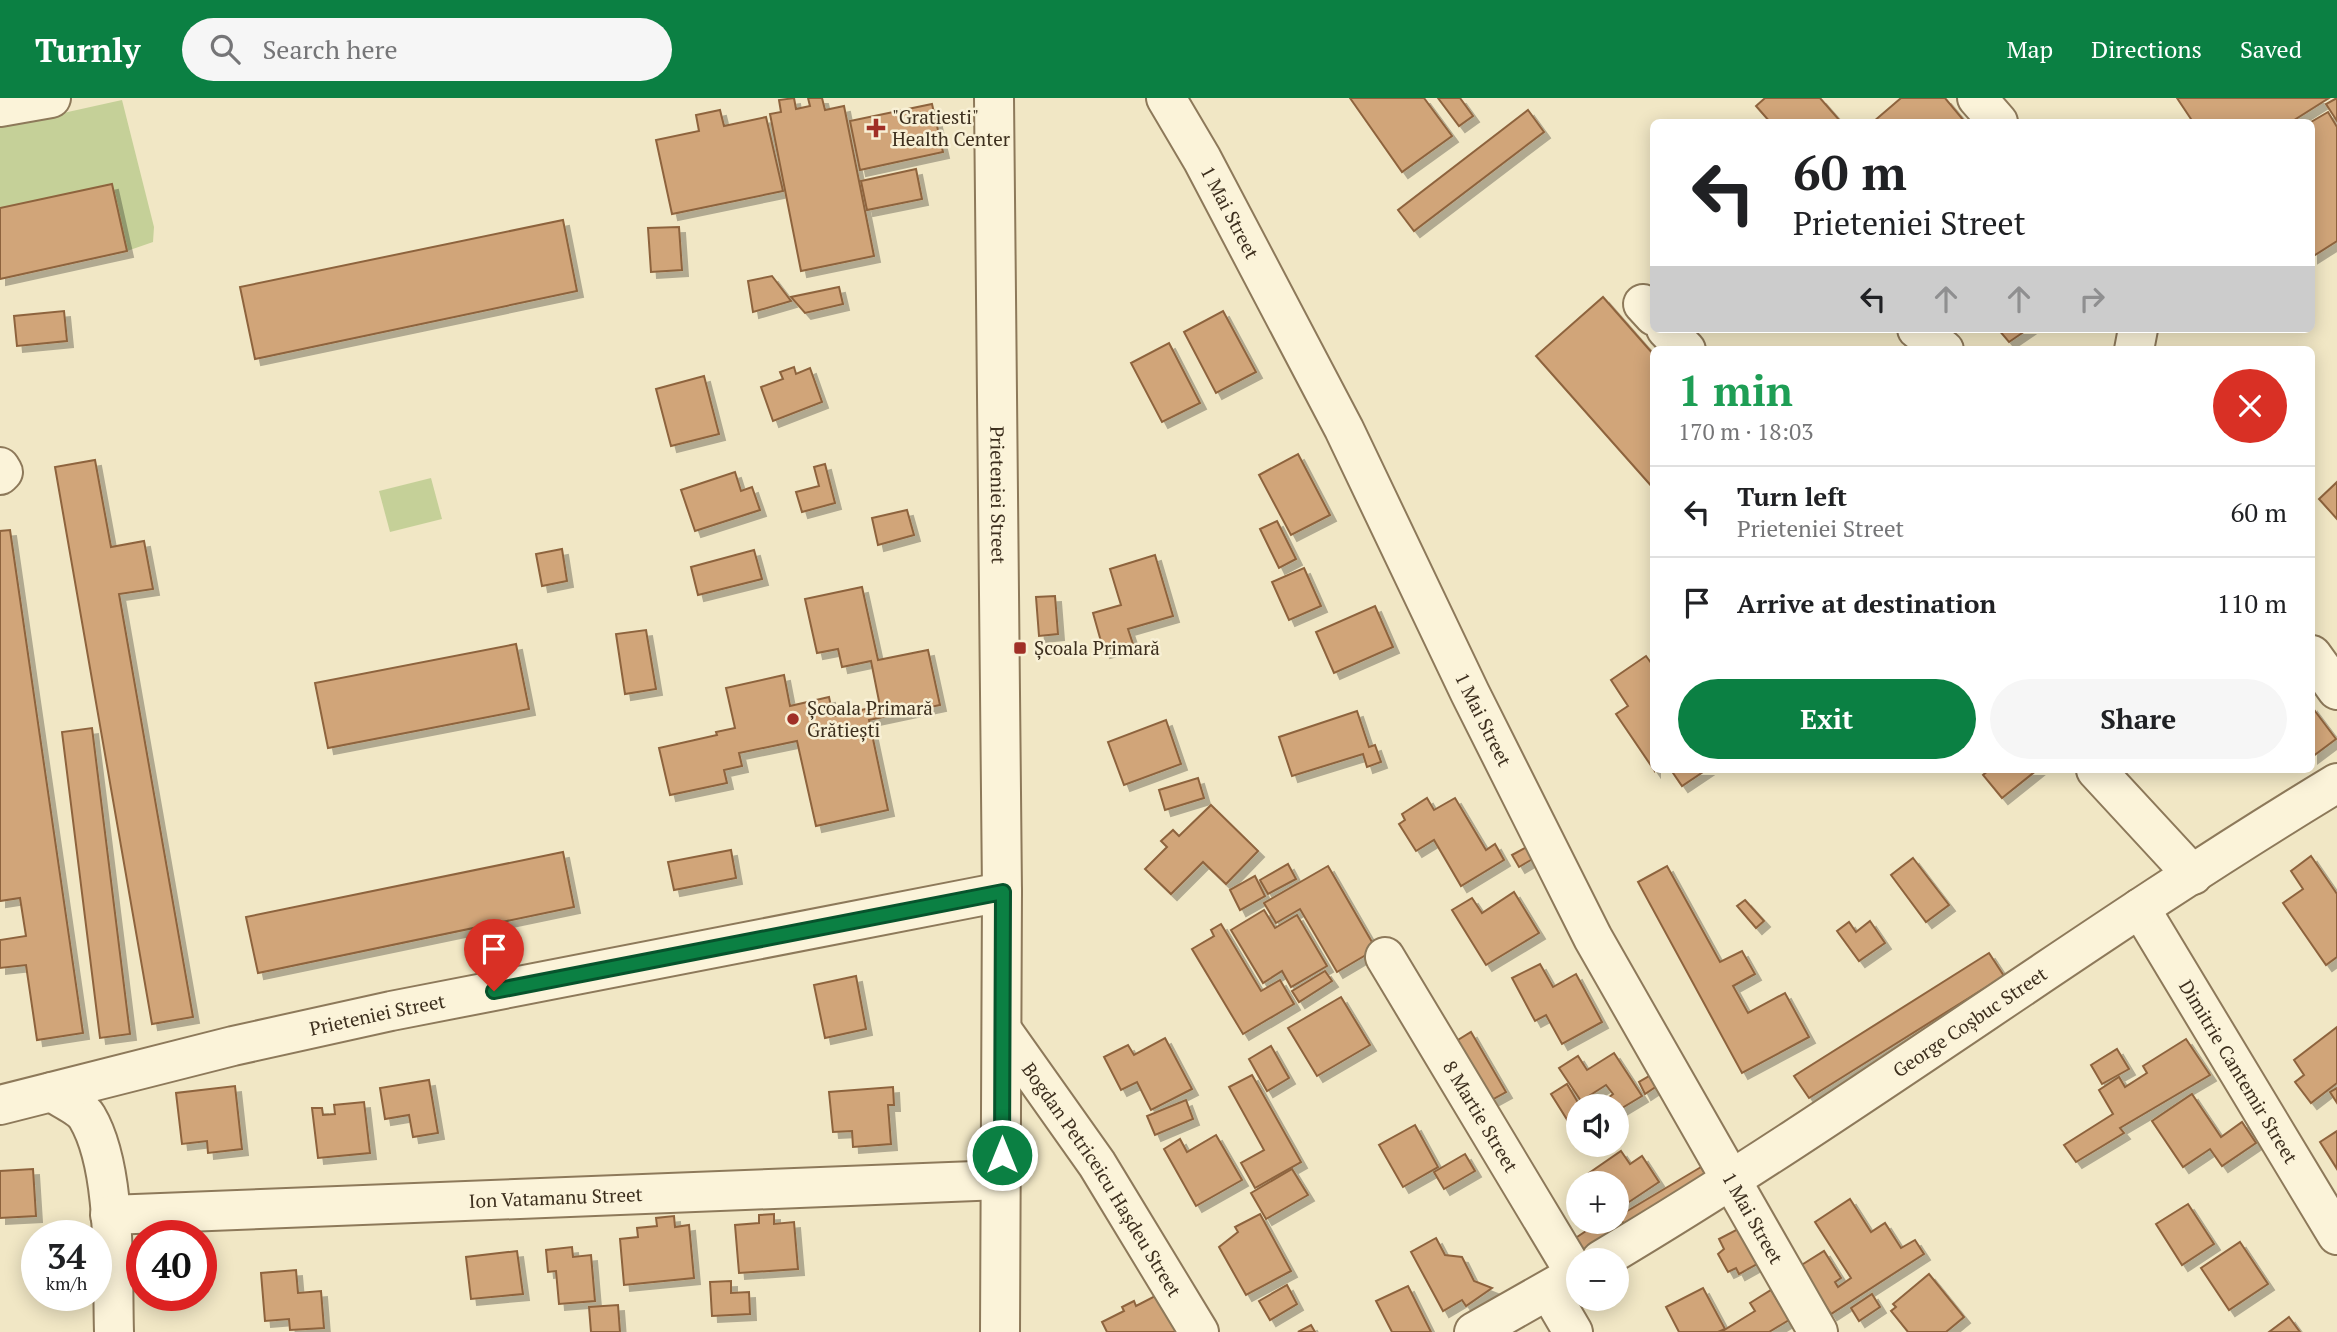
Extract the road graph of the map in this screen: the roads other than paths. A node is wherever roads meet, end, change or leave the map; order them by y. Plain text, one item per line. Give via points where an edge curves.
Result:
1 (51, 98) edge
2 (994, 98) edge
3 (1166, 98) edge
4 (1977, 98) edge
5 (0, 107) edge
6 (1995, 119) edge
7 (1670, 333) edge
8 (1922, 333) edge
9 (1682, 346) edge
10 (1939, 346) edge
11 (2315, 659) edge
12 (2337, 690) edge
13 (2099, 773) edge
14 (2337, 783) edge
15 (2193, 874) junction
16 (1003, 892) junction
17 (2140, 908) junction
18 (1385, 957) dead end
19 (1002, 1030) junction
20 (52, 1093) junction
21 (2, 1101) edge
22 (1002, 1180) junction
23 (1730, 1181) junction
24 (110, 1215) junction
25 (2337, 1235) edge
26 (1620, 1248) edge
27 (1566, 1258) edge
28 (1566, 1281) edge
29 (1574, 1311) edge
30 (114, 1332) edge
31 (1000, 1332) edge
32 (1199, 1332) edge
33 (1475, 1332) edge
34 (1573, 1332) edge
35 (1818, 1332) edge

1 - 5 street
2 - 16 street, Prieteniei Street
3 - 23 street, 1 Mai Street via 1344,429 1593,938
4 - 6 street
7 - 9 street
8 - 10 street
11 - 12 street
13 - 15 street
14 - 15 street, George Coșbuc Street
15 - 17 street, George Coșbuc Street
16 - 19 street, Prieteniei Street
16 - 20 street, Prieteniei Street via 391,1011
17 - 23 street, George Coșbuc Street
17 - 25 street, Dimitrie Cantemir Street
18 - 27 street, 8 Martie Street
19 - 22 street, Prieteniei Street
19 - 32 street, Bogdan Petriceicu Hașdeu Street via 1097,1164
20 - 21 street, Prieteniei Street
20 - 24 street via 86,1114 102,1148
22 - 24 street, Ion Vatamanu Street
22 - 31 street, Prieteniei Street
23 - 26 street, George Coșbuc Street
23 - 35 street, 1 Mai Street
24 - 30 street
28 - 33 street, George Coșbuc Street
29 - 34 street, 8 Martie Street

